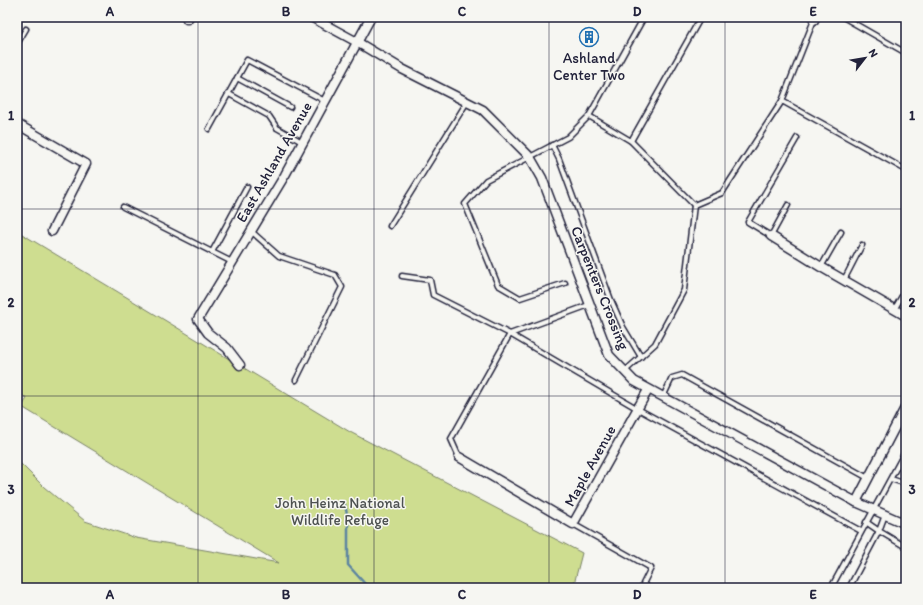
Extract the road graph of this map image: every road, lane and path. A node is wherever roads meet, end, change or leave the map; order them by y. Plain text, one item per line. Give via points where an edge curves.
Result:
1 (311, 17) edge
2 (371, 17) edge
3 (644, 17) edge
4 (701, 17) edge
5 (843, 17) edge
6 (853, 17) edge
7 (815, 19) edge
8 (851, 22) junction
9 (26, 30) dead end
10 (358, 42) junction
11 (17, 44) edge
12 (906, 53) edge
13 (237, 78) junction
14 (228, 94) junction
15 (325, 101) junction
16 (782, 101) junction
17 (467, 102) junction
18 (290, 107) dead end
19 (589, 116) junction
20 (17, 124) edge
21 (209, 129) dead end
22 (797, 138) dead end
23 (631, 141) junction
24 (302, 142) junction
25 (552, 145) junction
26 (530, 157) junction
27 (906, 170) edge
28 (247, 187) dead end
29 (694, 205) junction
30 (788, 205) dead end
31 (123, 207) dead end
32 (390, 226) dead end
33 (52, 231) dead end
34 (251, 231) junction
35 (841, 232) dead end
36 (771, 236) junction
37 (862, 245) dead end
38 (212, 252) junction
39 (233, 262) junction
40 (821, 268) junction
41 (402, 276) dead end
42 (844, 281) junction
43 (565, 283) dead end
44 (906, 289) edge
45 (589, 305) junction
46 (894, 310) junction
47 (906, 316) edge
48 (510, 334) junction
49 (641, 357) junction
50 (240, 365) dead end
51 (625, 371) junction
52 (296, 380) dead end
53 (648, 390) junction
54 (662, 397) junction
55 (906, 406) edge
56 (638, 409) junction
57 (906, 450) edge
58 (459, 457) joint
59 (868, 478) junction
60 (890, 479) junction
61 (906, 484) edge
62 (856, 502) junction
63 (873, 510) junction
64 (885, 515) junction
65 (866, 522) junction
66 (573, 524) junction
67 (906, 524) edge
68 (861, 531) junction
69 (878, 531) junction
70 (906, 547) edge
71 (649, 588) edge
72 (831, 588) edge
73 (849, 588) edge

1 - 10 street, Carpenters Crossing
2 - 10 street, East Ashland Avenue
3 - 19 lane
4 - 23 lane
5 - 8 lane
6 - 8 lane
7 - 16 lane
8 - 12 lane
9 - 11 lane
10 - 15 street, East Ashland Avenue
10 - 17 street, Carpenters Crossing via 428,83
13 - 14 lane
13 - 15 lane via 247,60
13 - 18 lane
14 - 21 lane
14 - 24 lane via 269,116 277,128
15 - 24 street, East Ashland Avenue
16 - 27 lane
16 - 29 lane via 722,193
17 - 26 street, Carpenters Crossing via 483,110
17 - 32 lane
19 - 23 lane
19 - 25 lane via 568,136
20 - 33 street via 86,164
22 - 36 lane via 748,222
23 - 29 lane
24 - 34 street, East Ashland Avenue
25 - 26 lane
25 - 49 lane via 611,300
26 - 43 lane via 486,180 464,204 498,285 520,298
26 - 45 street, Carpenters Crossing via 542,178
28 - 38 lane
29 - 49 lane via 684,290 656,344
30 - 36 lane
31 - 38 lane
34 - 39 street, East Ashland Avenue
34 - 52 lane via 279,256 335,275 342,287
35 - 40 lane
36 - 40 street
37 - 42 lane
38 - 39 lane
39 - 50 street, East Ashland Avenue via 198,319 208,333 227,348
40 - 42 street
41 - 48 lane via 430,280 433,294
42 - 46 street
44 - 46 lane
45 - 48 lane
45 - 51 street, Carpenters Crossing via 609,355
46 - 47 street
48 - 56 lane
48 - 58 lane via 451,439
49 - 51 lane
51 - 53 street, Carpenters Crossing
53 - 54 street, Carpenters Crossing
53 - 56 street, Maple Avenue
54 - 59 lane via 672,378 682,375
54 - 62 street, Carpenters Crossing
55 - 59 street
56 - 66 street, Maple Avenue
56 - 68 lane
57 - 60 lane
58 - 66 street, Maple Avenue
59 - 62 street
60 - 61 lane
60 - 63 lane
62 - 63 street, Carpenters Crossing
63 - 64 street, Carpenters Crossing
63 - 65 lane
64 - 67 street, Carpenters Crossing
64 - 69 lane
65 - 68 lane
65 - 69 lane
66 - 71 lane via 651,568 643,584
68 - 72 lane
69 - 70 lane
69 - 73 lane

